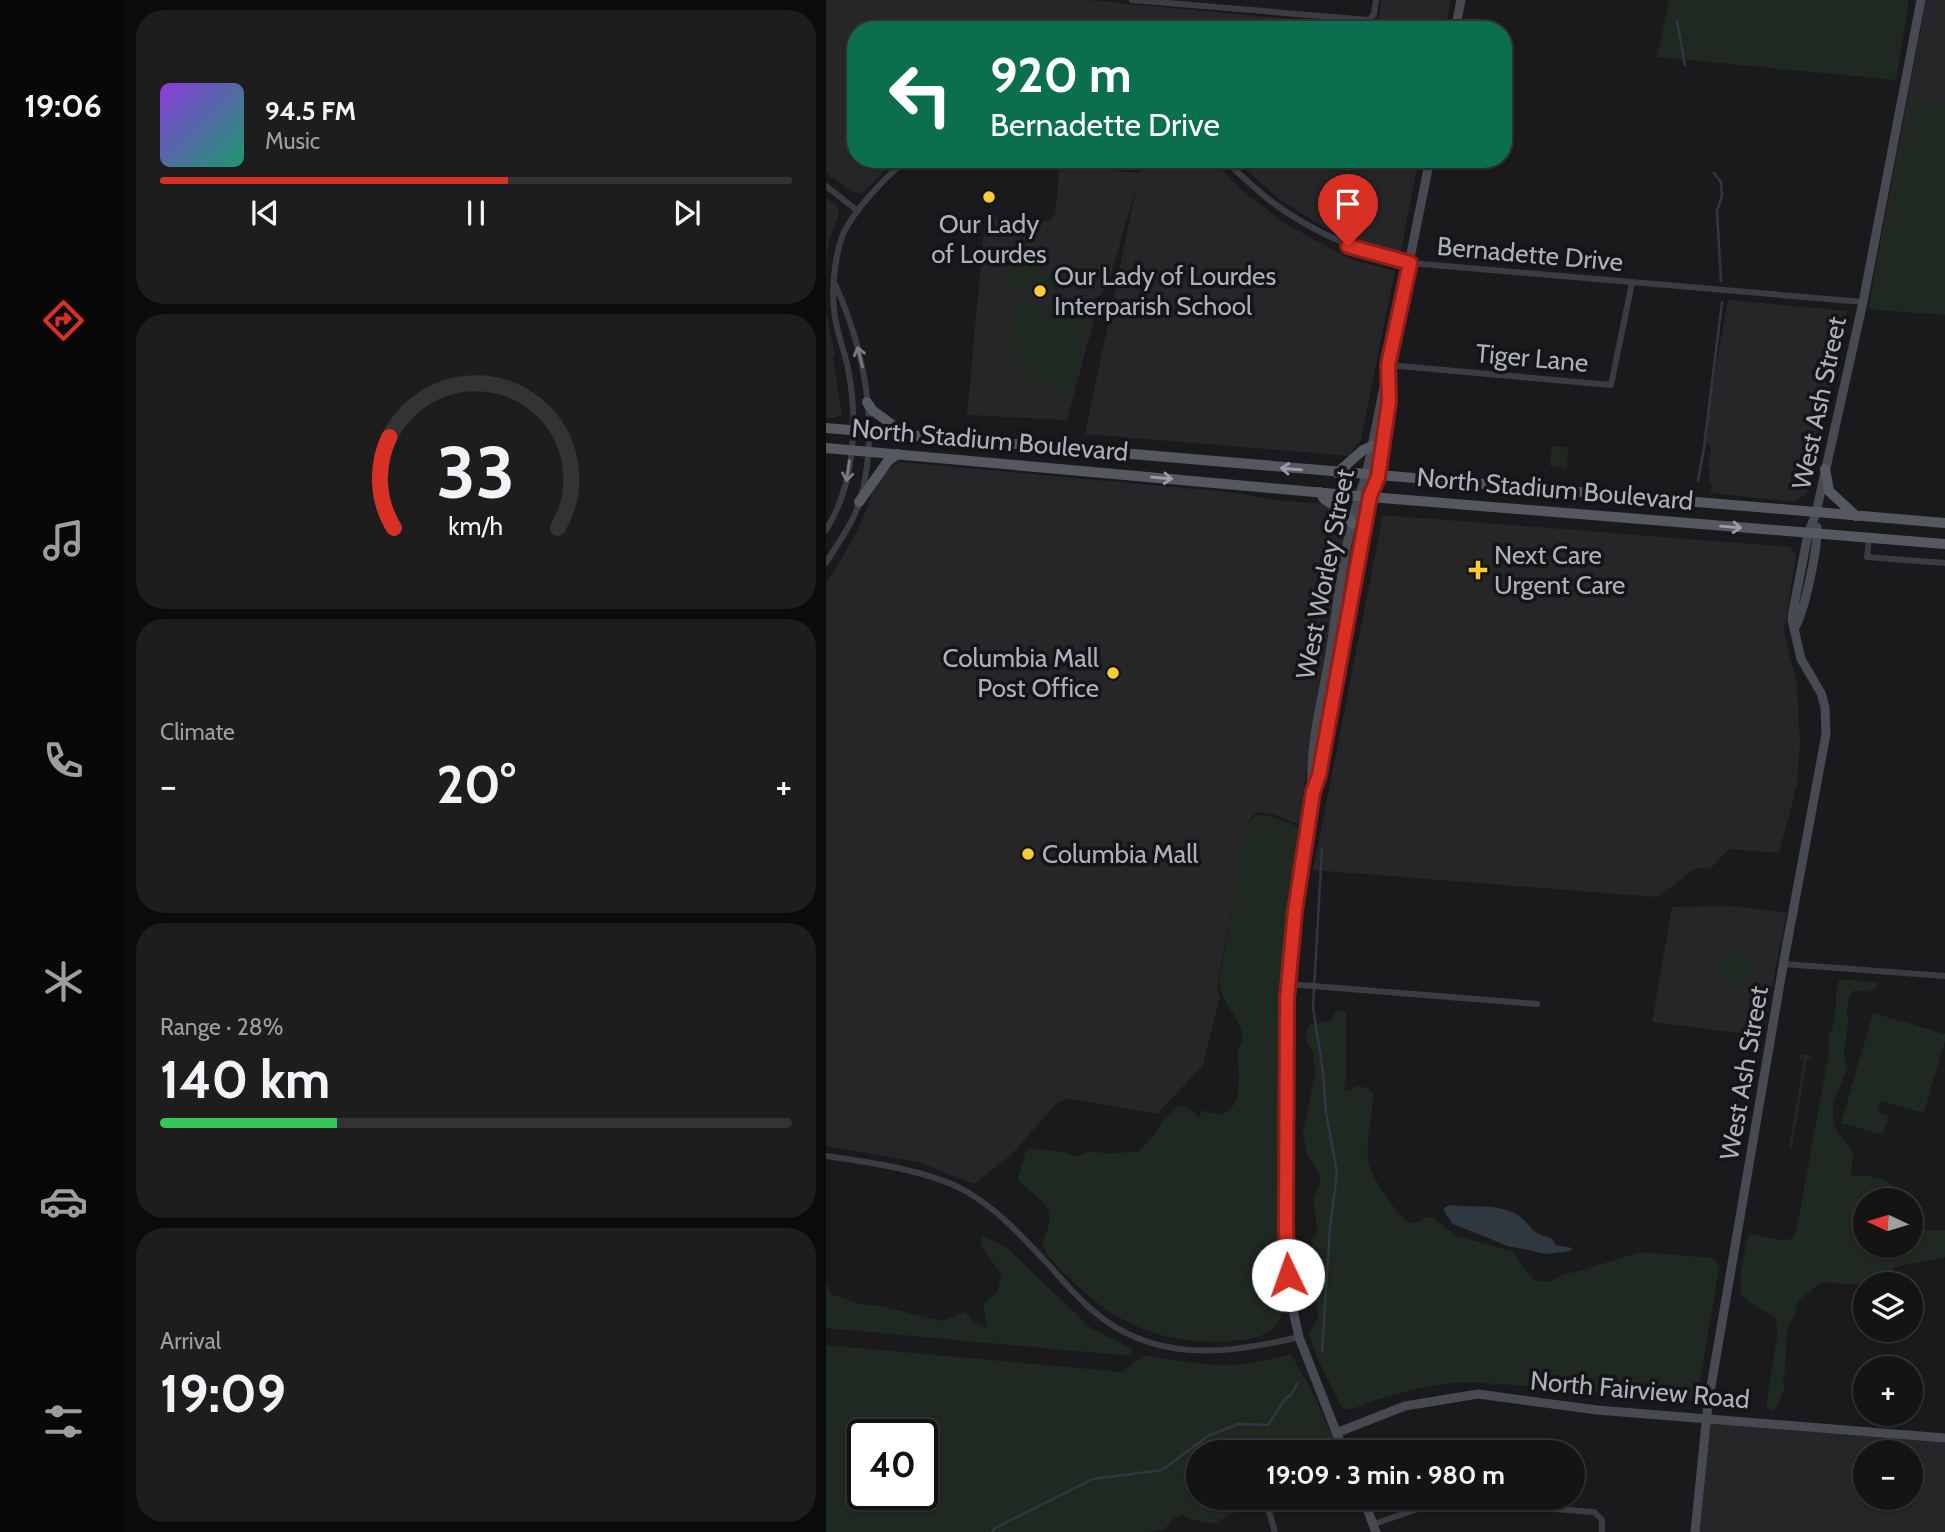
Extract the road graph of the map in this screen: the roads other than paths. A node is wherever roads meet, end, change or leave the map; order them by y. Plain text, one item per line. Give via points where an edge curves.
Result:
1 (1132, 0) edge
2 (1376, 0) edge
3 (1461, 0) edge
4 (1921, 0) edge
5 (1457, 21) edge
6 (899, 168) edge
7 (1233, 168) edge
8 (1428, 168) edge
9 (826, 186) edge
10 (858, 211) junction
11 (1410, 263) junction
12 (835, 282) junction
13 (1632, 282) junction
14 (1863, 302) junction
15 (1388, 365) junction
16 (867, 402) junction
17 (826, 428) edge
18 (852, 431) junction
19 (869, 432) junction
20 (908, 436) junction
21 (1372, 446) junction
22 (826, 448) edge
23 (851, 450) junction
24 (868, 452) junction
25 (898, 454) junction
26 (1825, 469) junction
27 (1337, 473) junction
28 (1372, 476) junction
29 (1320, 492) junction
30 (1364, 496) junction
31 (859, 502) junction
32 (1816, 513) junction
33 (1856, 516) junction
34 (1945, 523) edge
35 (1353, 524) junction
36 (826, 530) edge
37 (1813, 534) junction
38 (1869, 539) junction
39 (1945, 544) edge
40 (826, 562) edge
41 (1945, 563) edge
42 (1313, 792) junction
43 (1784, 964) junction
44 (1945, 976) edge
45 (1288, 984) junction
46 (1536, 1004) dead end
47 (826, 1156) edge
48 (1299, 1337) junction
49 (1706, 1418) junction
50 (1336, 1433) junction
51 (1945, 1438) edge
52 (1339, 1440) edge
53 (1269, 1510) edge
54 (1368, 1510) edge
55 (1274, 1528) edge
56 (1375, 1528) edge
57 (1265, 1532) edge
58 (1602, 1532) edge
59 (1695, 1532) edge

1 - 2 street via 1369,20
3 - 5 street
4 - 14 street, West Ash Street
6 - 10 street
7 - 11 street, Bernadette Drive via 1271,201 1320,232 1348,246
8 - 11 street, West Worley Street
9 - 10 street
10 - 12 street via 843,236
11 - 13 street, Bernadette Drive
11 - 15 street, West Worley Street
16 -> 12 street via 862,361
12 - 18 street via 835,319 849,376
13 - 14 street, Bernadette Drive
13 - 15 street, Tiger Lane via 1611,385
14 - 26 street, West Ash Street
15 - 21 street, West Worley Street
15 - 28 street, West Worley Street via 1389,401
16 - 19 street
16 - 20 main road
17 - 18 main road, North Stadium Boulevard
18 - 19 main road, North Stadium Boulevard
18 - 23 street
19 - 20 main road, North Stadium Boulevard
19 - 24 street
27 -> 20 main road, North Stadium Boulevard
21 - 27 main road
21 - 28 street, West Worley Street
22 - 23 main road, North Stadium Boulevard
23 - 24 main road, North Stadium Boulevard
23 -> 36 street via 843,496
24 - 25 main road, North Stadium Boulevard
24 - 31 street
25 -> 29 main road, North Stadium Boulevard
25 - 31 main road
26 - 32 street, West Ash Street
26 - 33 main road via 1829,491
27 - 28 main road, North Stadium Boulevard
28 - 30 street, West Worley Street
28 - 32 main road, North Stadium Boulevard
29 - 30 main road, North Stadium Boulevard
29 - 35 main road
30 - 35 street, West Worley Street
30 -> 37 main road, North Stadium Boulevard
30 - 42 street, West Worley Street
31 - 40 street
32 - 33 main road, North Stadium Boulevard
32 - 37 street, West Ash Street
33 - 34 main road, North Stadium Boulevard
35 - 42 street, West Worley Street via 1315,737
37 - 38 main road, North Stadium Boulevard
37 - 43 street, West Ash Street via 1792,620 1801,659 1821,693 1827,721
38 - 39 main road, North Stadium Boulevard
38 - 41 street via 1867,557
42 - 45 street, West Worley Street
43 - 44 street
43 - 49 street, West Ash Street
45 - 46 street
45 - 48 street, West Worley Street via 1286,1229 1290,1295
47 - 48 street via 916,1173 963,1190 1007,1220 1094,1311 1138,1338 1161,1346 1214,1352
48 - 50 street, West Worley Street
49 - 50 street, North Fairview Road via 1478,1394 1405,1406
49 - 51 street, North Fairview Road
49 - 59 street, West Ash Street
50 - 52 street, West Worley Street
53 - 55 street
54 - 56 street
55 - 57 street
56 - 58 street via 1429,1505 1461,1502 1594,1512 1602,1520

